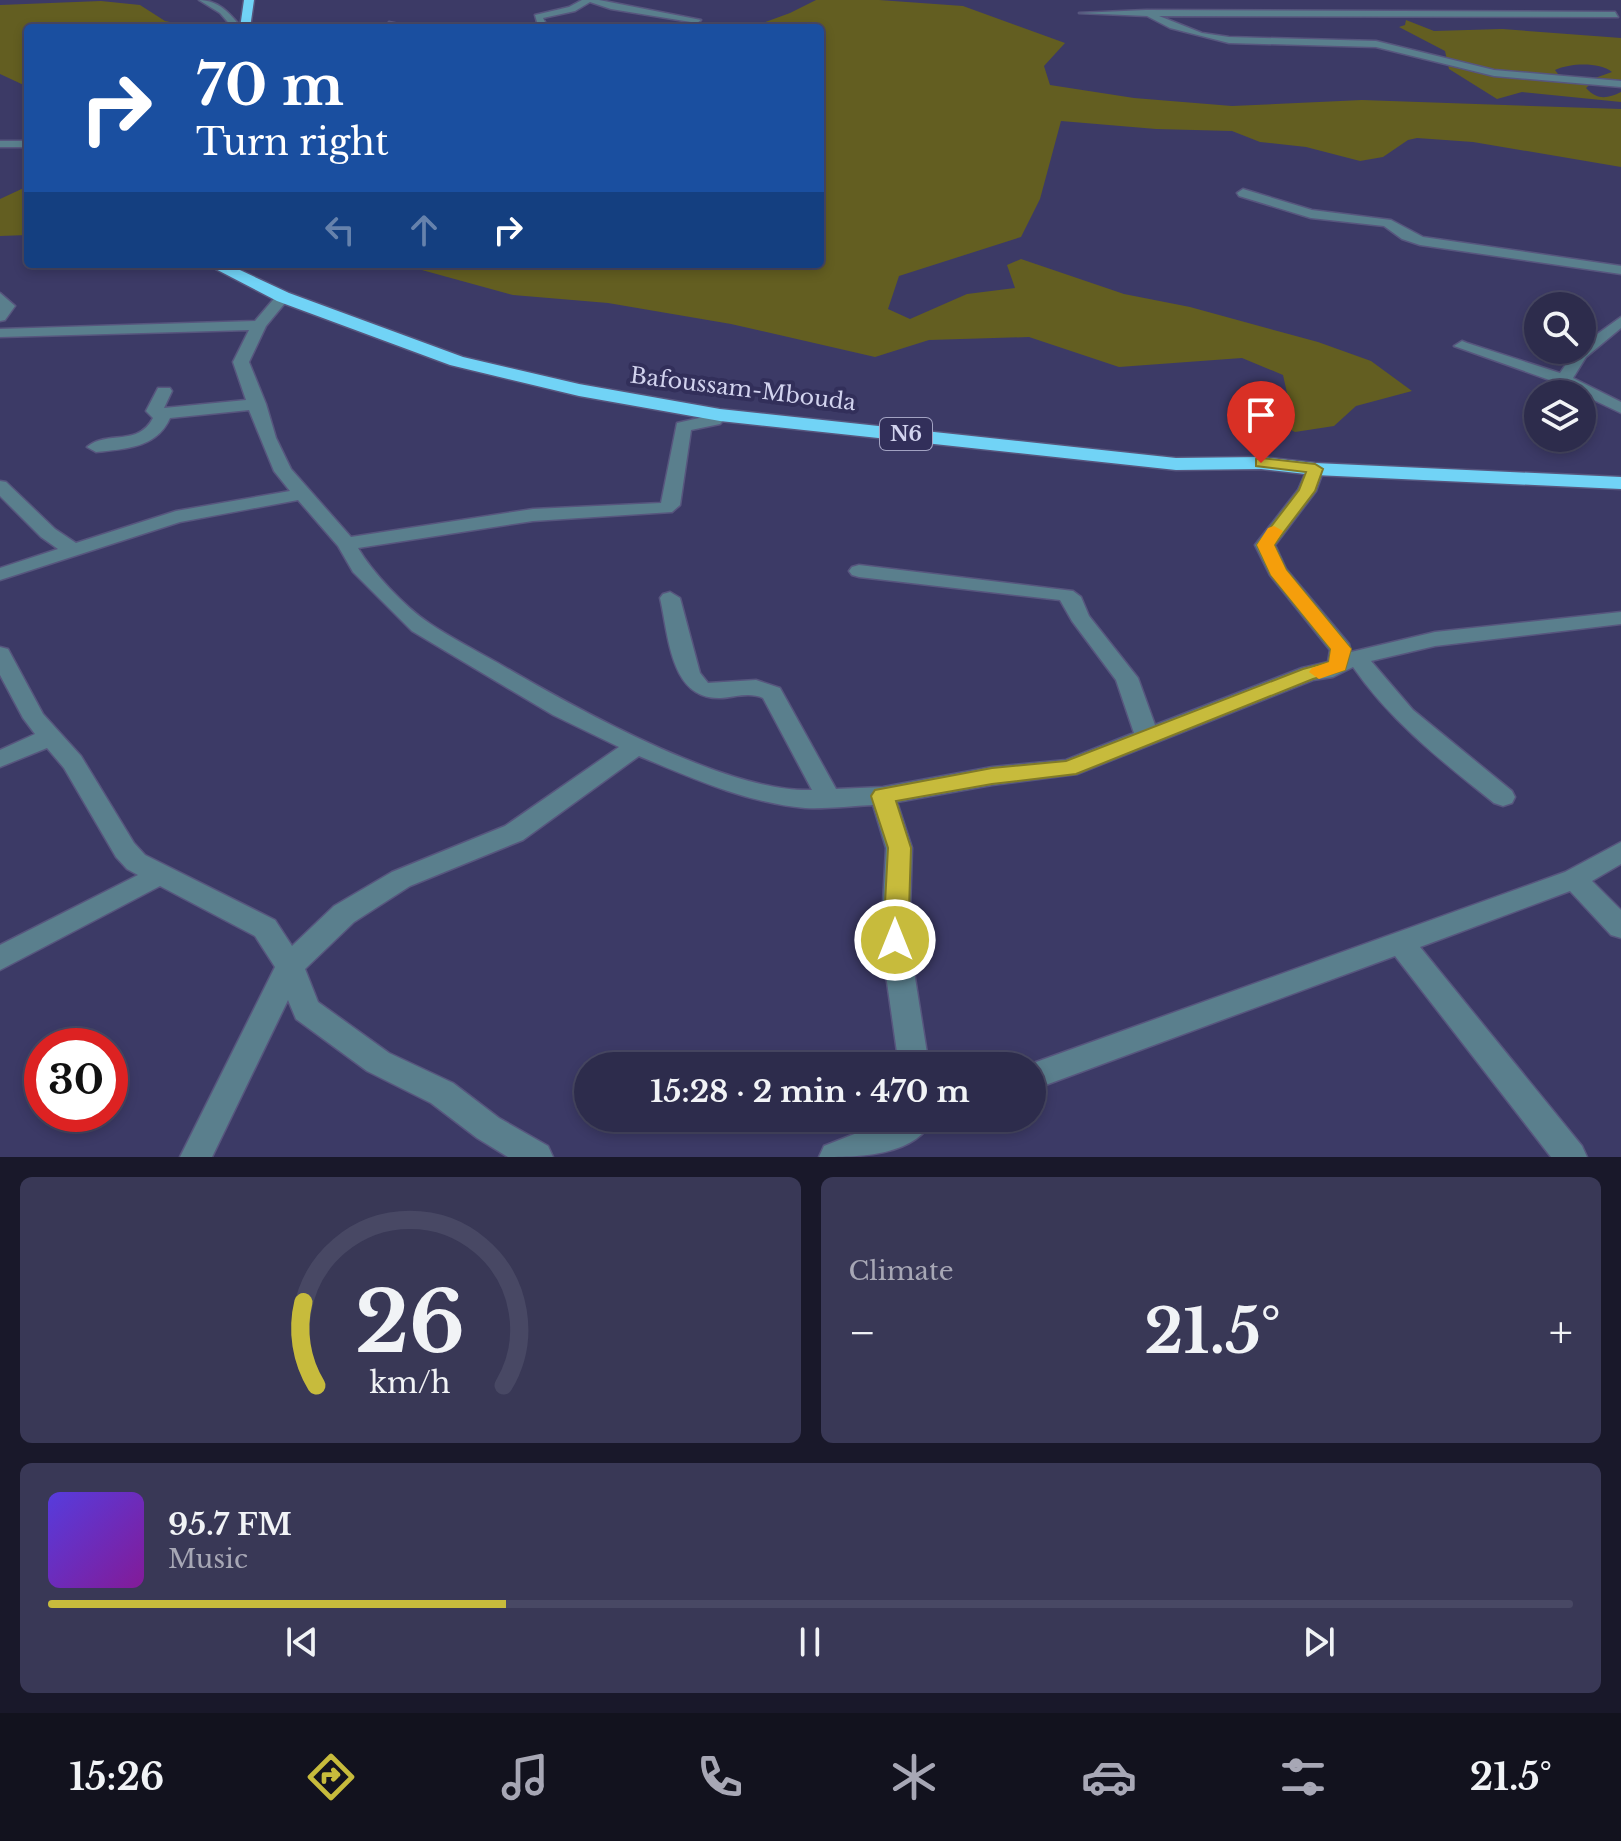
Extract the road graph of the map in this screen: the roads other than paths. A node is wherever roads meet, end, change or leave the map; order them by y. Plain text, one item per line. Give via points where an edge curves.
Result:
1 (203, 0) edge
2 (249, 0) edge
3 (590, 0) edge
4 (1585, 4) dead end
5 (572, 9) junction
6 (1146, 12) junction
7 (596, 13) dead end
8 (1083, 13) dead end
9 (1618, 16) edge
10 (697, 20) dead end
11 (234, 24) edge
12 (246, 24) edge
13 (539, 24) edge
14 (1621, 84) edge
15 (0, 144) edge
16 (24, 144) edge
17 (1243, 193) dead end
18 (222, 268) edge
19 (1621, 270) edge
20 (0, 297) edge
21 (283, 297) junction
22 (0, 317) edge
23 (1621, 321) edge
24 (259, 325) junction
25 (0, 333) edge
26 (1462, 346) dead end
27 (1564, 380) joint
28 (164, 391) dead end
29 (1596, 396) edge
30 (258, 404) junction
31 (1621, 408) edge
32 (163, 415) junction
33 (720, 415) junction
34 (96, 447) dead end
35 (1315, 469) junction
36 (1621, 483) edge
37 (0, 486) edge
38 (302, 494) junction
39 (346, 544) junction
40 (74, 551) junction
41 (859, 571) dead end
42 (0, 574) edge
43 (670, 598) dead end
44 (1621, 618) edge
45 (0, 654) edge
46 (1347, 661) junction
47 (1147, 736) junction
48 (50, 737) junction
49 (637, 746) junction
50 (0, 759) edge
51 (883, 796) junction
52 (1503, 797) dead end
53 (829, 798) junction
54 (1621, 852) edge
55 (156, 875) junction
56 (1574, 879) junction
57 (1621, 927) edge
58 (1400, 942) junction
59 (0, 959) edge
60 (290, 966) junction
61 (912, 1052) edge
62 (1046, 1072) edge
63 (900, 1132) edge
64 (196, 1157) edge
65 (537, 1157) edge
66 (835, 1157) edge
67 (1571, 1157) edge

1 - 11 street
2 - 12 highway
3 - 5 street
3 - 10 street
4 - 9 street
5 - 7 street
5 - 13 street via 538,17
6 - 8 street
6 - 9 street
6 - 14 street via 1169,28 1206,38 1360,42 1498,73
15 - 16 street
17 - 19 street via 1311,214 1387,223 1420,241
18 - 21 highway, Bafoussam-Mbouda / N6
20 - 22 street via 8,306
21 - 24 street
21 - 33 highway, Bafoussam-Mbouda / N6 via 457,361
23 - 27 street via 1580,354
24 - 25 street
24 - 30 street via 241,362
26 - 27 street
28 - 32 street via 154,411
29 - 31 street
30 - 32 street
30 - 38 street via 283,471
32 - 34 street via 160,427 146,439
33 - 35 highway, Bafoussam-Mbouda / N6 via 1176,464 1261,463
33 - 39 street via 683,427 671,505 665,508 533,515
35 - 36 highway, Bafoussam-Mbouda / N6
35 - 46 street via 1307,491 1265,545 1277,571
37 - 40 street
38 - 39 street
38 - 40 street via 176,517
39 - 49 street via 360,568 419,626 536,696
40 - 42 street
41 - 47 street via 1066,595 1127,678
43 - 53 street via 689,674 700,688 721,692 758,687 772,693
44 - 46 street via 1435,639
45 - 48 street
46 - 47 street
46 - 52 street via 1413,725
47 - 51 street via 1069,768
48 - 50 street
48 - 55 street via 73,762 125,850
49 - 53 street via 758,791
49 - 60 street via 514,833 401,879 344,914
51 - 53 street
51 - 61 street via 899,848 895,940
54 - 56 street
55 - 59 street
55 - 60 street via 265,928
56 - 57 street
56 - 58 street
58 - 62 street
58 - 67 street
60 - 64 street
60 - 65 street via 306,1010 378,1062 442,1093
63 - 66 street

